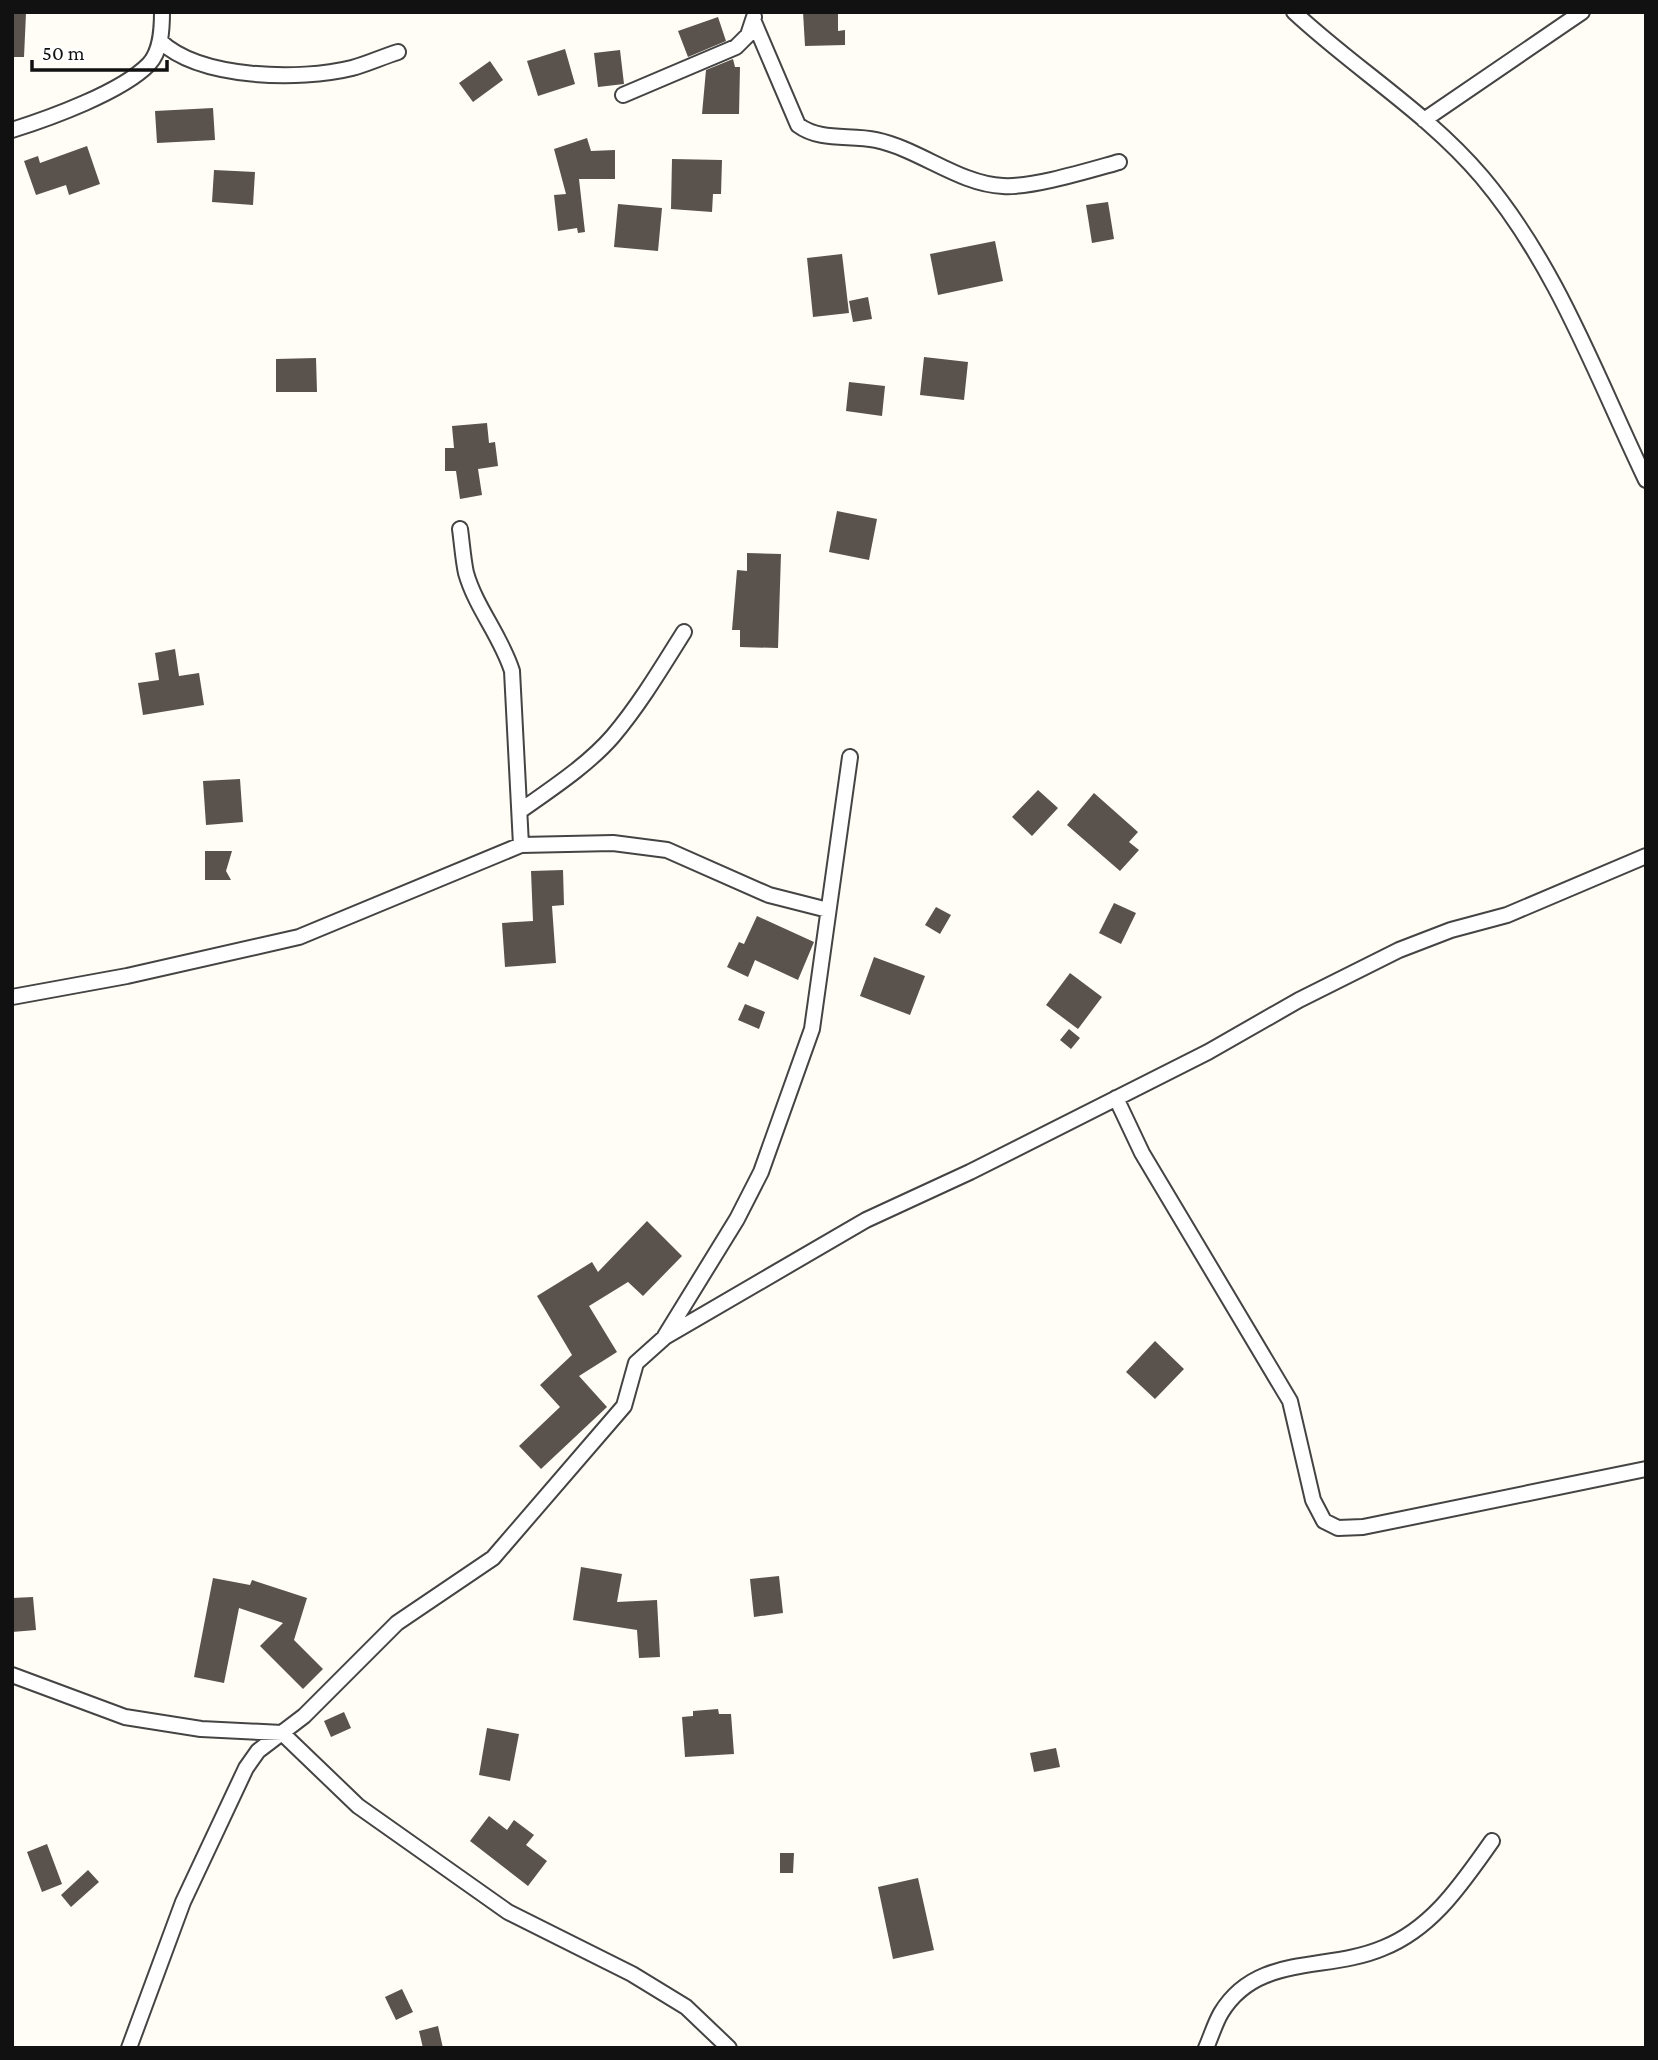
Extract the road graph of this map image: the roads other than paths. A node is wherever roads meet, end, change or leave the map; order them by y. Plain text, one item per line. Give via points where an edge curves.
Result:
1 (162, 12) edge
2 (1294, 12) edge
3 (1582, 12) edge
4 (754, 17) edge
5 (160, 41) junction
6 (398, 52) dead end
7 (623, 95) dead end
8 (1424, 120) junction
9 (12, 130) edge
10 (1119, 162) dead end
11 (1646, 480) edge
12 (460, 529) dead end
13 (684, 632) dead end
14 (850, 757) dead end
15 (520, 810) junction
16 (521, 845) junction
17 (1646, 856) edge
18 (828, 910) junction
19 (12, 997) edge
20 (1116, 1098) junction
21 (665, 1337) junction
22 (1646, 1469) edge
23 (12, 1675) edge
24 (282, 1733) junction
25 (1492, 1841) dead end
26 (129, 2048) edge
27 (729, 2048) edge
28 (1206, 2048) edge

1 - 5 street
2 - 8 street
3 - 8 street
4 - 7 street via 748,35 736,47
4 - 10 street via 798,125 807,131 877,140 1003,186
5 - 6 street via 174,54 212,67 260,73 315,74 352,68
5 - 9 street via 150,63 125,82 47,119
8 - 11 street via 1481,176 1530,242 1567,307
12 - 15 street via 467,573 504,645 512,671
13 - 15 street via 612,737
14 - 18 street
15 - 16 street
16 - 18 street via 613,842 667,850 769,895
16 - 19 street via 299,937
17 - 20 street via 1519,911 1399,950
18 - 21 street via 812,1029 786,1108 737,1219
20 - 21 street via 866,1220
20 - 22 street via 1142,1153 1290,1401 1313,1500 1324,1521 1338,1528 1363,1527
21 - 24 street via 636,1363 624,1406 493,1558 397,1623
23 - 24 street via 125,1717 201,1729
24 - 26 street via 258,1751 246,1768 183,1902
24 - 27 street via 358,1805 508,1912 632,1974 686,2007
25 - 28 street via 1453,1895 1412,1932 1383,1948 1281,1968 1243,1987 1221,2013

